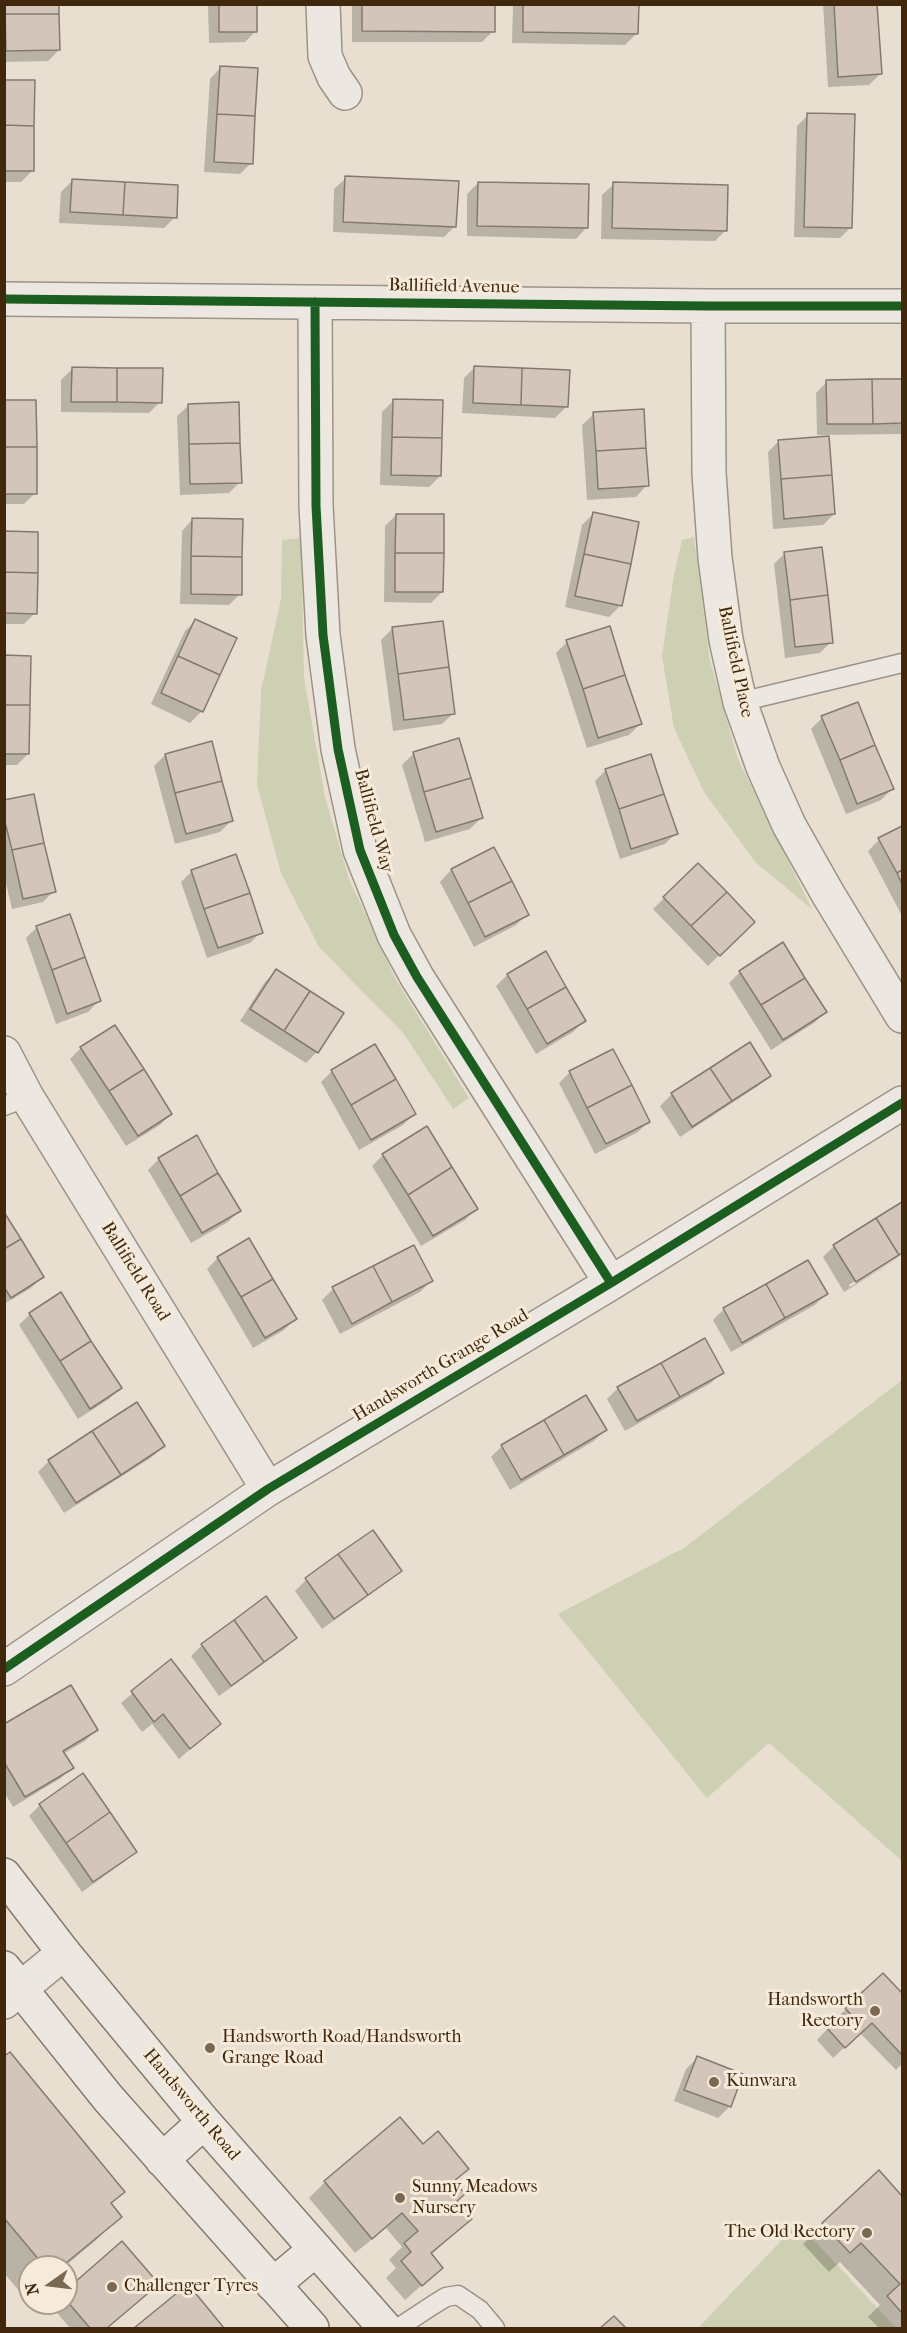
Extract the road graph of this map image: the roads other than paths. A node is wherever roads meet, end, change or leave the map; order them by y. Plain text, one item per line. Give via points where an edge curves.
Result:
1 (323, 4) edge
2 (345, 93) dead end
3 (4, 299) edge
4 (315, 302) junction
5 (708, 306) junction
6 (903, 306) edge
7 (903, 663) edge
8 (740, 702) junction
9 (903, 1016) edge
10 (4, 1053) edge
11 (16, 1101) edge
12 (903, 1103) edge
13 (611, 1283) junction
14 (268, 1489) junction
15 (4, 1669) edge
16 (4, 1875) edge
17 (64, 1953) junction
18 (10, 1986) edge
19 (204, 2122) junction
20 (162, 2160) junction
21 (316, 2249) junction
22 (273, 2285) junction
23 (312, 2328) edge
24 (385, 2328) edge
25 (398, 2328) edge
26 (495, 2328) edge

1 - 2 street via 325,56
3 - 4 street, Ballifield Avenue
4 - 5 street, Ballifield Avenue
4 - 13 street, Ballifield Way via 316,506 323,635 338,749 360,850 394,935 417,977
5 - 6 street, Ballifield Avenue
5 - 8 street, Ballifield Place via 709,473 715,558 726,640
7 - 8 lane
8 - 9 street, Ballifield Place via 789,825
10 - 11 street, Ballifield Road
11 - 14 street, Ballifield Road
12 - 13 street, Handsworth Grange Road
13 - 14 street, Handsworth Grange Road
14 - 15 street, Handsworth Grange Road
16 - 17 street, Handsworth Road
17 - 18 street
17 - 19 street, Handsworth Road
18 - 20 street
19 - 20 street
19 - 21 street, Handsworth Road
20 - 22 street
21 - 22 street
21 - 24 street, Handsworth Road
22 - 23 street
25 - 26 lane via 440,2301 458,2295 480,2310

